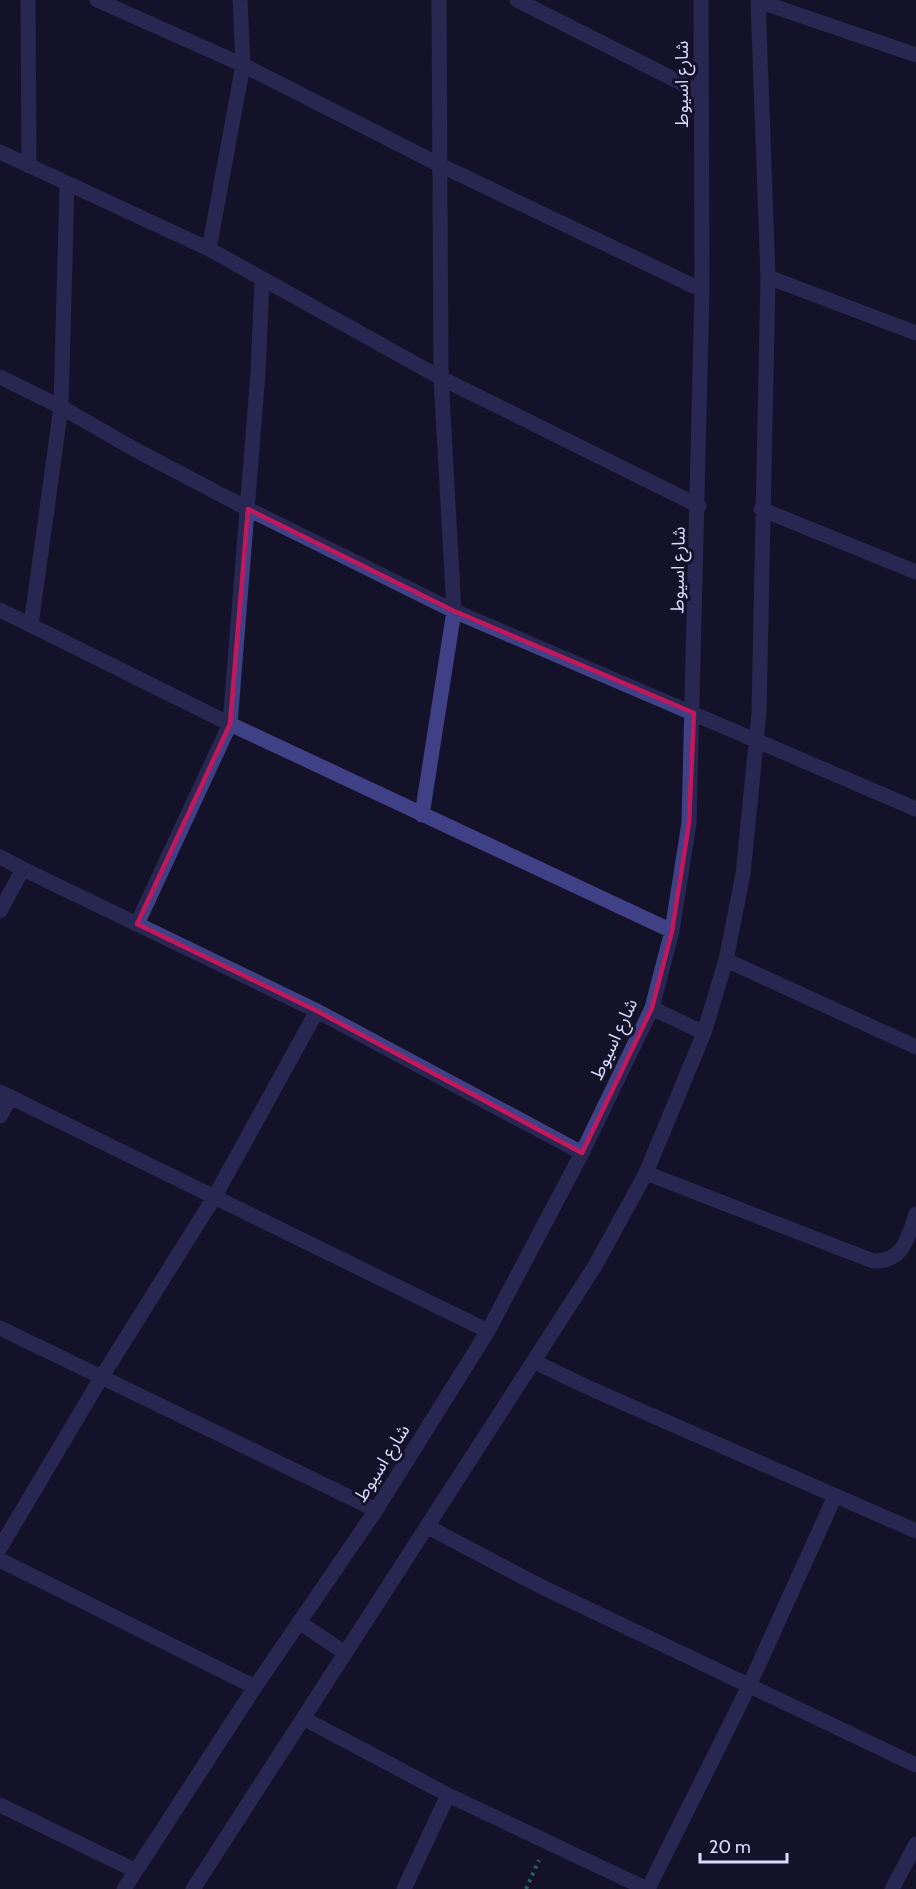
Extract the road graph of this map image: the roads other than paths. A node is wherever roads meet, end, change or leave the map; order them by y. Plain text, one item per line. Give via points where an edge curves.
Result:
1 (28, 0) edge
2 (98, 0) edge
3 (240, 0) edge
4 (439, 0) edge
5 (517, 0) edge
6 (701, 0) edge
7 (758, 1) edge
8 (916, 55) edge
9 (243, 65) junction
10 (701, 93) junction
11 (0, 152) edge
12 (440, 165) junction
13 (29, 166) junction
14 (67, 184) junction
15 (209, 249) junction
16 (768, 277) junction
17 (262, 281) junction
18 (702, 290) junction
19 (916, 333) edge
20 (0, 377) edge
21 (441, 378) junction
22 (61, 407) junction
23 (699, 506) junction
24 (248, 509) junction
25 (761, 509) junction
26 (916, 572) edge
27 (0, 610) edge
28 (454, 611) junction
29 (32, 625) junction
30 (694, 713) junction
31 (230, 724) junction
32 (757, 739) junction
33 (916, 809) edge
34 (422, 815) junction
35 (0, 857) edge
36 (24, 869) junction
37 (0, 911) edge
38 (137, 924) junction
39 (672, 931) junction
40 (726, 960) junction
41 (652, 1008) junction
42 (317, 1011) junction
43 (704, 1033) junction
44 (916, 1047) edge
45 (5, 1095) edge
46 (0, 1116) edge
47 (582, 1153) junction
48 (646, 1173) junction
49 (215, 1196) junction
50 (916, 1214) edge
51 (0, 1328) edge
52 (488, 1331) junction
53 (536, 1362) junction
54 (101, 1378) junction
55 (835, 1496) junction
56 (376, 1510) junction
57 (428, 1527) junction
58 (916, 1531) edge
59 (0, 1548) edge
60 (0, 1560) edge
61 (299, 1622) junction
62 (345, 1653) junction
63 (749, 1686) junction
64 (255, 1687) junction
65 (303, 1718) junction
66 (916, 1765) edge
67 (448, 1795) junction
68 (0, 1805) edge
69 (916, 1844) edge
70 (136, 1871) junction
71 (124, 1889) edge
72 (193, 1889) edge
73 (404, 1889) edge
74 (647, 1889) edge
75 (892, 1889) edge

1 - 13 street
2 - 9 street
3 - 9 street
4 - 12 street
5 - 10 street
6 - 10 street, شارع اسيوط
7 - 8 street
7 - 16 street
9 - 12 street
9 - 15 street
10 - 18 street, شارع اسيوط
11 - 13 street
12 - 18 street
12 - 21 street
13 - 14 street
14 - 15 street
14 - 22 street
15 - 17 street
16 - 19 street
16 - 25 street
17 - 21 street
17 - 24 street
18 - 23 street, شارع اسيوط
20 - 22 street
21 - 23 street
21 - 28 street
22 - 24 street
22 - 29 street
23 - 30 street, شارع اسيوط
24 - 28 street
24 - 31 street
25 - 26 street
25 - 32 street
27 - 29 street
28 - 30 street
28 - 34 street
29 - 31 street
30 - 32 street
30 - 39 street, شارع اسيوط via 689,823
31 - 34 street
31 - 38 street
32 - 33 street
32 - 40 street via 743,874
34 - 39 street
35 - 36 street
36 - 37 street
36 - 38 street
38 - 42 street
39 - 41 street, شارع اسيوط
40 - 43 street
40 - 44 street
41 - 43 street
41 - 47 street, شارع اسيوط
42 - 47 street
42 - 49 street
43 - 48 street
45 - 46 street
45 - 49 street
47 - 52 street, شارع اسيوط
48 - 50 street via 873,1261 886,1261 902,1250
48 - 53 street
49 - 52 street
49 - 54 street
51 - 54 street
52 - 56 street, شارع اسيوط
53 - 55 street
53 - 57 street
54 - 56 street
54 - 59 street
55 - 58 street
55 - 63 street
56 - 61 street, شارع اسيوط
57 - 62 street
57 - 63 street via 542,1587
60 - 64 street
61 - 62 street
61 - 64 street, شارع اسيوط
62 - 65 street
63 - 66 street
63 - 74 street
64 - 70 street, شارع اسيوط
65 - 67 street
65 - 72 street
67 - 73 street
67 - 74 street
68 - 70 street
69 - 75 street
70 - 71 street, شارع اسيوط

